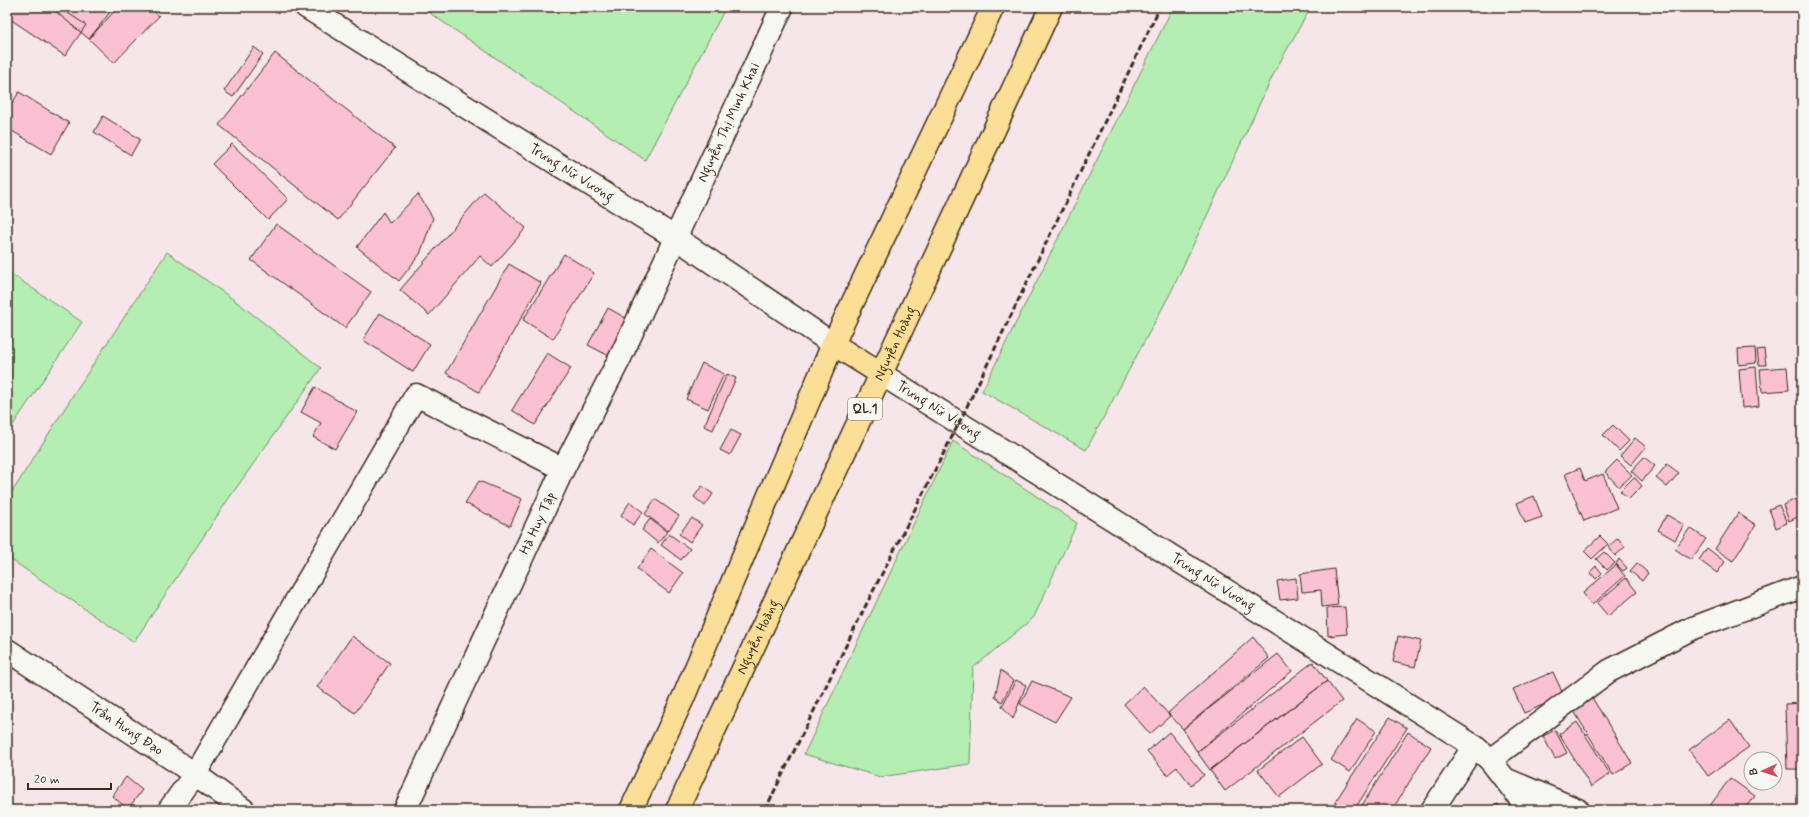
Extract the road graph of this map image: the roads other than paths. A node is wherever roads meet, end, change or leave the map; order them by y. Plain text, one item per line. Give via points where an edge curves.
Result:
1 (306, 7) edge
2 (782, 7) edge
3 (993, 7) edge
4 (1051, 7) edge
5 (676, 238) junction
6 (832, 344) junction
7 (882, 374) junction
8 (563, 469) junction
9 (1802, 587) edge
10 (7, 650) edge
11 (1482, 753) junction
12 (195, 774) junction
13 (1504, 778) junction
14 (169, 810) edge
15 (244, 810) edge
16 (405, 810) edge
17 (631, 810) edge
18 (677, 810) edge
19 (1432, 810) edge
20 (1529, 810) edge
21 (1578, 810) edge

1 - 5 street, Trưng Nữ Vương
2 - 5 street, Nguyễn Thị Minh Khai
3 - 6 highway
4 - 7 highway, Nguyễn Hoàng / QL.1
5 - 6 street, Trưng Nữ Vương
5 - 8 street, Hà Huy Tập via 620,358
6 - 7 highway
6 - 17 highway via 684,696
7 - 11 street, Trưng Nữ Vương
7 - 18 highway, Nguyễn Hoàng / QL.1
8 - 12 street via 416,395
8 - 16 street, Hà Huy Tập
9 - 11 street via 1692,628 1609,672
10 - 12 street, Trần Hưng Đạo
11 - 13 street, Trưng Nữ Vương
11 - 19 street
12 - 14 street
12 - 15 street, Trần Hưng Đạo
13 - 20 street, Trưng Nữ Vương
13 - 21 street

